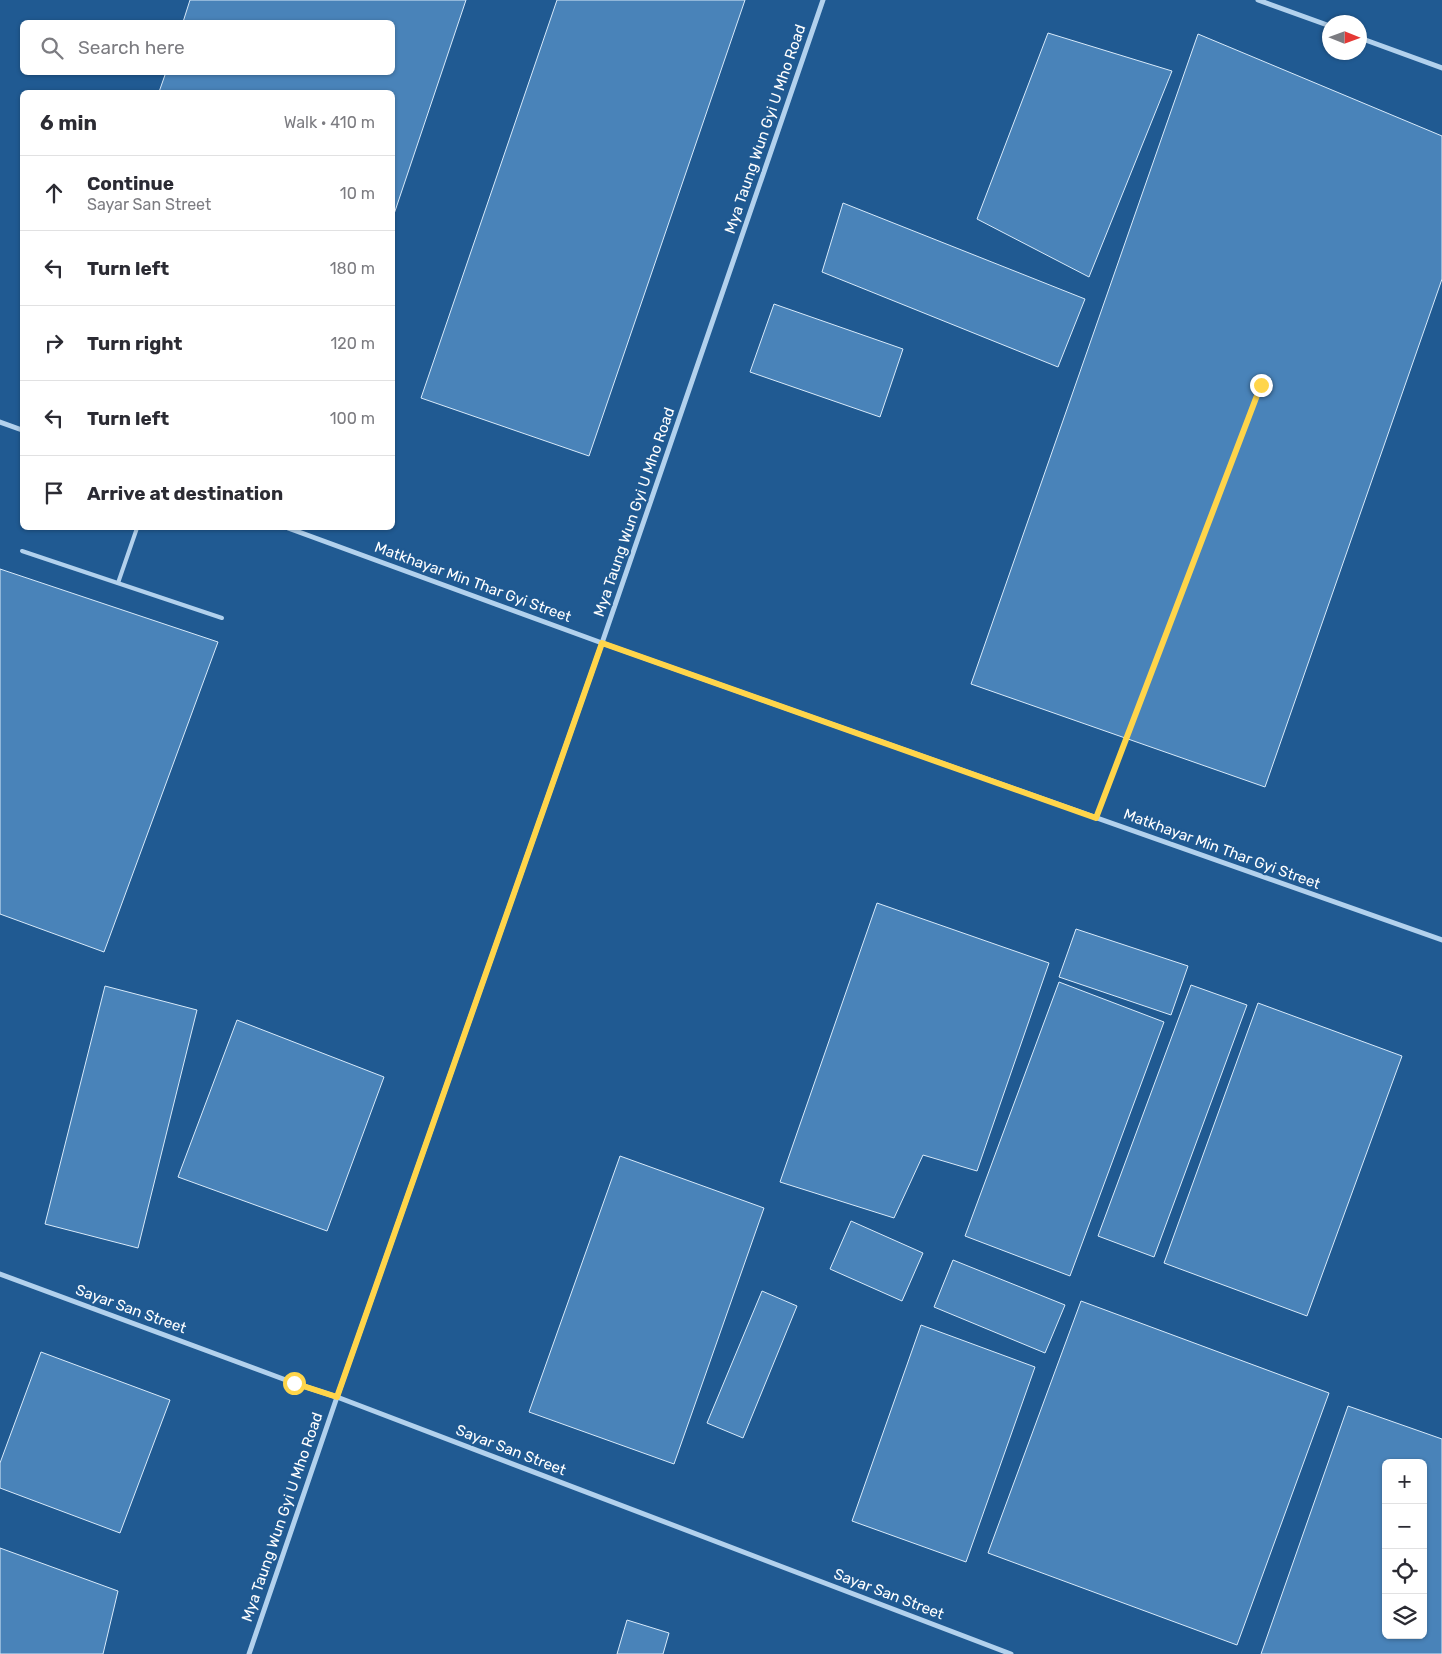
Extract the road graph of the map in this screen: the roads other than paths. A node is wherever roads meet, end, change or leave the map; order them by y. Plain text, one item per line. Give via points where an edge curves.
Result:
1 (823, 0) edge
2 (1258, 0) edge
3 (1322, 23) edge
4 (1367, 41) edge
5 (1442, 68) edge
6 (1261, 385) dead end
7 (0, 422) edge
8 (20, 429) edge
9 (136, 530) edge
10 (293, 530) edge
11 (22, 551) dead end
12 (118, 583) junction
13 (222, 618) dead end
14 (602, 643) junction
15 (1096, 818) junction
16 (1442, 940) edge
17 (0, 1274) edge
18 (337, 1397) junction
19 (248, 1654) edge
20 (1011, 1654) edge

1 - 14 street, Mya Taung Wun Gyi U Mho Road
2 - 3 street
4 - 5 street
6 - 15 lane
7 - 8 street
9 - 12 lane
10 - 14 street, Matkhayar Min Thar Gyi Street
11 - 12 lane
12 - 13 lane
14 - 15 street, Matkhayar Min Thar Gyi Street
14 - 18 street, Mya Taung Wun Gyi U Mho Road
15 - 16 street, Matkhayar Min Thar Gyi Street
17 - 18 street, Sayar San Street
18 - 19 street, Mya Taung Wun Gyi U Mho Road
18 - 20 street, Sayar San Street

